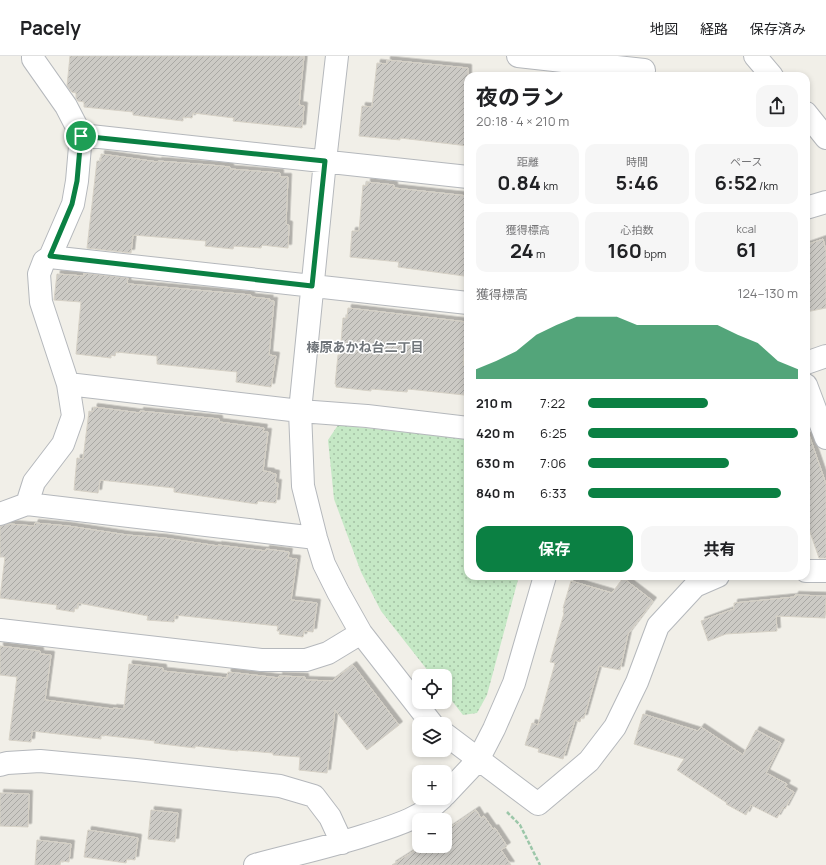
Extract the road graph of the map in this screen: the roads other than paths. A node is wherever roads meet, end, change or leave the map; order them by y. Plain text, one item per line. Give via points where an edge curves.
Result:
1 (33, 56) edge
2 (337, 56) edge
3 (518, 56) edge
4 (755, 56) edge
5 (643, 67) edge
6 (769, 72) edge
7 (810, 118) edge
8 (81, 136) junction
9 (826, 138) edge
10 (325, 161) junction
11 (464, 177) edge
12 (826, 202) edge
13 (810, 207) edge
14 (50, 256) junction
15 (312, 286) junction
16 (464, 303) edge
17 (826, 356) edge
18 (810, 362) edge
19 (68, 384) junction
20 (810, 396) edge
21 (300, 411) junction
22 (464, 428) edge
23 (826, 438) edge
24 (27, 504) junction
25 (0, 514) edge
26 (316, 538) junction
27 (810, 571) edge
28 (826, 572) edge
29 (544, 580) edge
30 (709, 580) edge
31 (0, 630) edge
32 (361, 633) junction
33 (425, 717) edge
34 (452, 740) edge
35 (478, 760) junction
36 (0, 765) edge
37 (452, 788) edge
38 (434, 805) edge
39 (342, 843) junction
40 (255, 865) edge

1 - 8 street via 66,106
2 - 10 street
3 - 5 street
4 - 6 street
7 - 9 street
8 - 10 street
8 - 14 street via 72,204
10 - 11 street
10 - 15 street
12 - 13 street
14 - 15 street
14 - 19 street via 44,261 39,274 41,302
15 - 16 street
15 - 21 street
17 - 18 street
19 - 21 street
19 - 24 street via 73,416 63,444 34,482
20 - 23 street
21 - 22 street
21 - 26 street via 304,486
24 - 25 street
24 - 26 street
26 - 32 street via 324,564
27 - 28 street
29 - 35 street via 514,683
30 - 35 street via 695,586 658,626 637,682 615,727 589,761 538,804
31 - 32 street via 261,660 306,660 328,653
32 - 33 street
34 - 35 street
35 - 37 street
36 - 39 street via 40,761 280,786 314,796 330,817
38 - 39 street via 403,824
39 - 40 street

